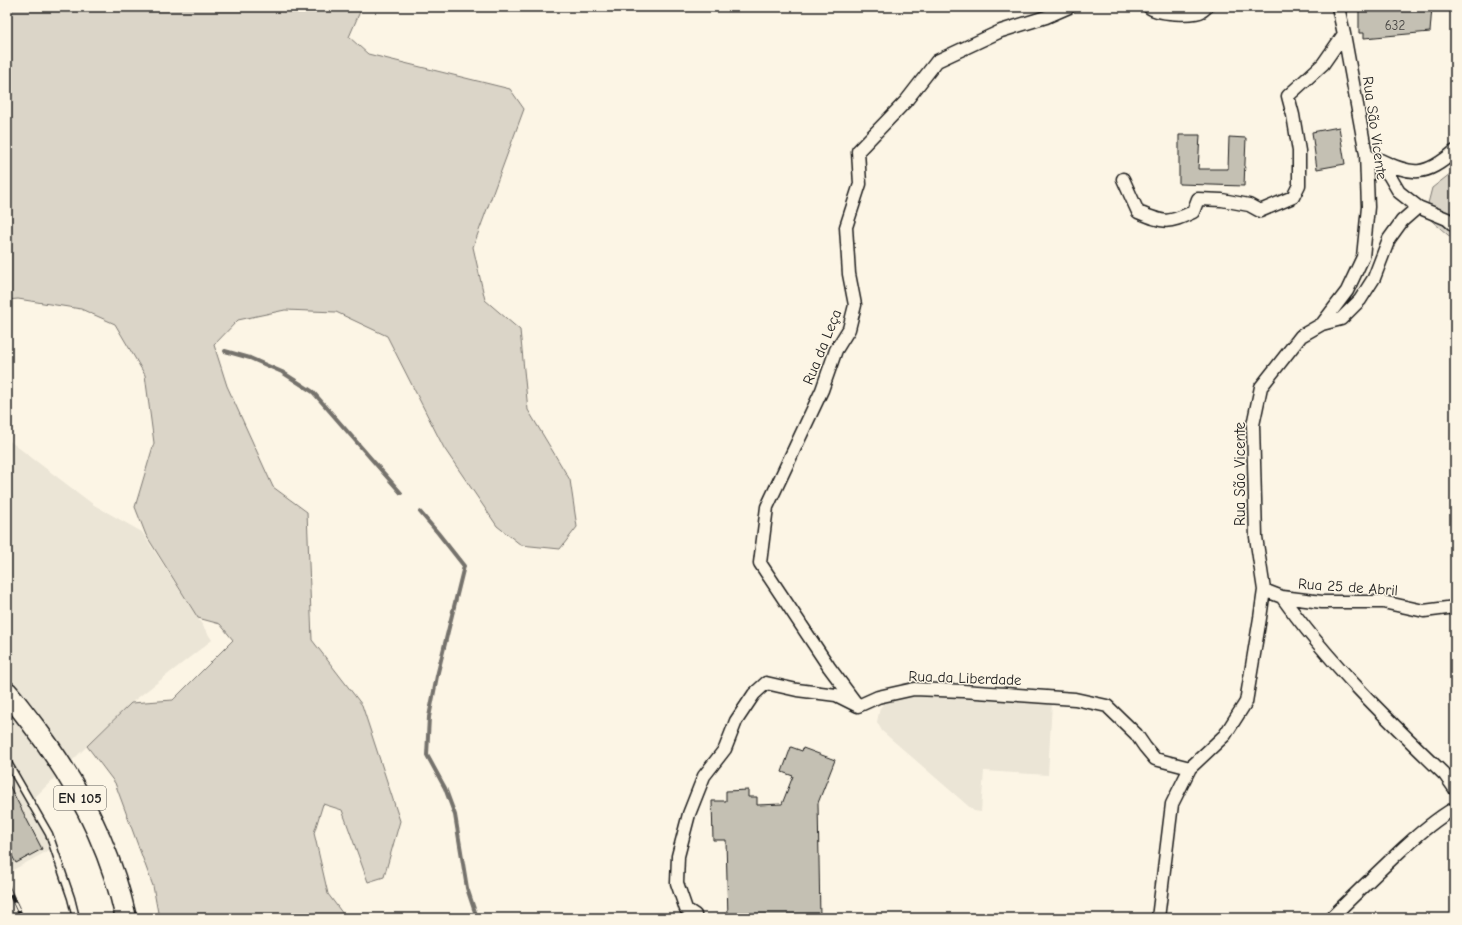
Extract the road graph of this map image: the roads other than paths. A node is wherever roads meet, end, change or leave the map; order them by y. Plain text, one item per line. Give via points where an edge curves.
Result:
1 (1070, 7) edge
2 (1148, 7) edge
3 (1207, 7) edge
4 (1338, 7) edge
5 (1344, 34) junction
6 (1455, 151) edge
7 (1366, 154) junction
8 (1123, 178) dead end
9 (1418, 207) junction
10 (1455, 226) edge
11 (1322, 324) junction
12 (1264, 590) junction
13 (1282, 597) junction
14 (1455, 607) edge
15 (7, 692) edge
16 (858, 706) junction
17 (7, 761) edge
18 (1190, 768) junction
19 (1455, 789) edge
20 (1455, 808) edge
21 (695, 915) dead end
22 (76, 918) edge
23 (126, 918) edge
24 (1158, 918) edge
25 (1331, 918) edge

1 - 16 street, Rua da Leça via 1001,31 937,61 906,101 858,151 860,184 846,227 854,311 849,329 836,350 822,390 767,507 760,563
2 - 3 street via 1170,14 1202,12
4 - 5 street, Rua São Vicente
5 - 7 street, Rua São Vicente
5 - 8 street via 1323,64 1288,96 1299,150 1299,185 1293,197 1260,211 1249,204 1198,199 1193,212 1174,221 1158,220 1138,212
6 - 7 street via 1428,170 1415,172 1397,168
7 - 9 street via 1389,175 1399,192
7 - 11 street, Rua São Vicente via 1368,207 1363,257 1347,291
9 - 10 street via 1447,219
9 - 11 street via 1402,221 1389,239 1374,278 1360,300 1341,319
11 - 12 street, Rua São Vicente via 1301,336 1261,387 1253,425 1256,537
12 - 13 street, Rua 25 de Abril
12 - 18 street, Rua São Vicente via 1246,702 1225,735
13 - 14 street, Rua 25 de Abril via 1322,602 1382,602 1424,611
13 - 19 street via 1350,681 1445,775
15 - 23 main road, EN 105 via 69,777 96,829
16 - 18 street, Rua da Liberdade via 878,697 914,689 1075,699 1107,706 1136,734 1155,759
16 - 21 street via 836,695 766,683 754,694 736,721 726,749 704,776 689,814 678,856 677,882 686,909
17 - 22 lane via 49,834
18 - 24 street via 1172,804
20 - 25 street via 1442,815 1409,843

